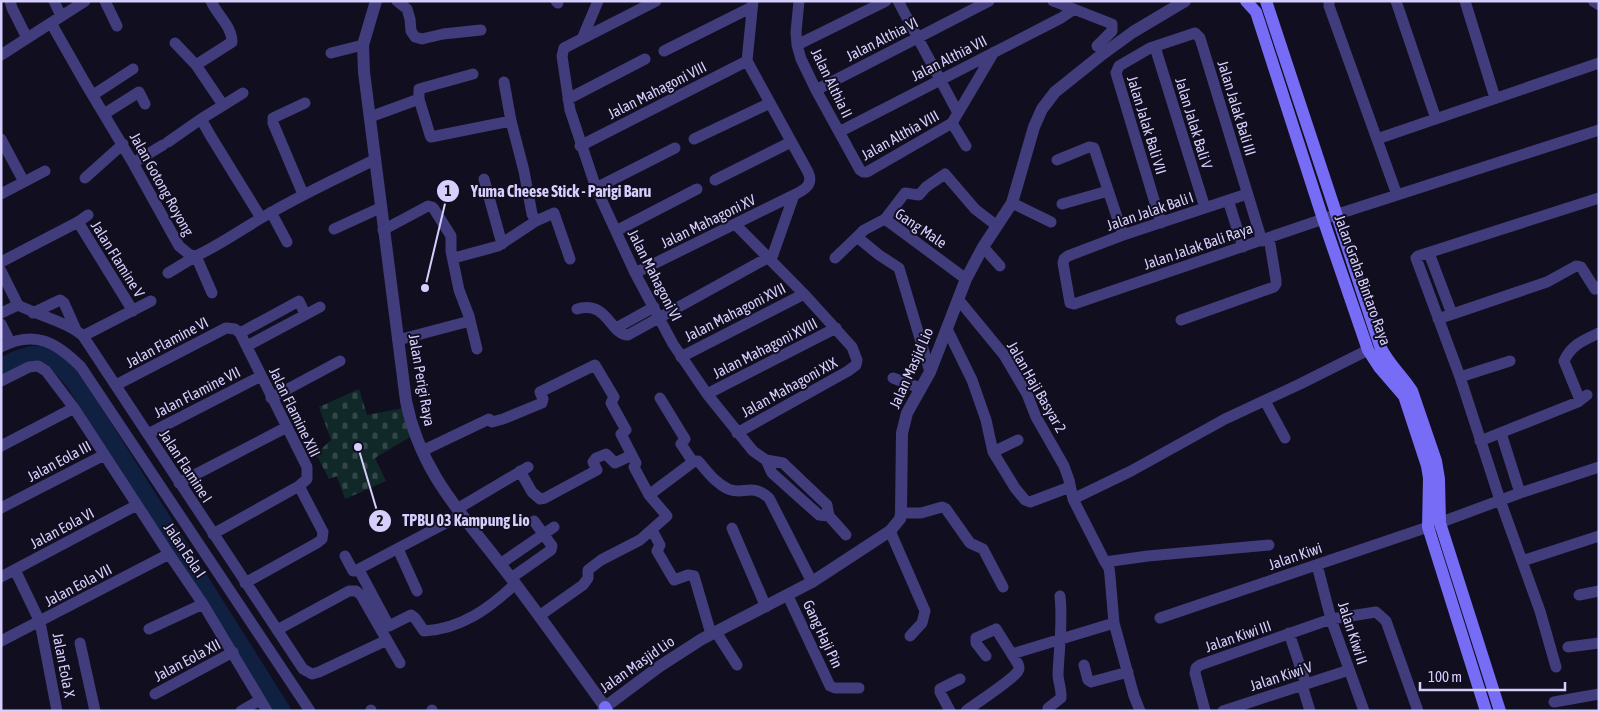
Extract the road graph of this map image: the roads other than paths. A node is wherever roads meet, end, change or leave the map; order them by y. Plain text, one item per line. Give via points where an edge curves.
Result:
1 (10, 1) edge
2 (54, 1) edge
3 (85, 1) edge
4 (104, 1) edge
5 (211, 1) edge
6 (376, 1) edge
7 (398, 1) edge
8 (598, 1) edge
9 (656, 1) edge
10 (799, 1) edge
11 (886, 1) edge
12 (898, 1) edge
13 (989, 1) edge
14 (1054, 1) edge
15 (1184, 1) edge
16 (1246, 1) edge
17 (1266, 1) edge
18 (1329, 1) edge
19 (1396, 1) edge
20 (1465, 1) edge
21 (1594, 1) edge
22 (753, 4) edge
23 (1599, 4) edge
24 (1073, 10) junction
25 (61, 16) junction
26 (51, 23) junction
27 (117, 26) dead end
28 (482, 30) dead end
29 (27, 38) junction
30 (582, 38) junction
31 (918, 38) junction
32 (175, 43) dead end
33 (362, 45) junction
34 (797, 45) junction
35 (1097, 46) dead end
36 (1155, 47) junction
37 (664, 51) dead end
38 (994, 52) junction
39 (331, 53) dead end
40 (1, 54) edge
41 (646, 59) dead end
42 (747, 61) junction
43 (1599, 63) edge
44 (196, 65) junction
45 (133, 69) dead end
46 (473, 74) dead end
47 (940, 79) junction
48 (504, 82) dead end
49 (816, 90) junction
50 (243, 93) dead end
51 (93, 96) junction
52 (1495, 98) junction
53 (419, 99) junction
54 (568, 99) junction
55 (305, 103) dead end
56 (770, 103) junction
57 (145, 104) dead end
58 (223, 105) junction
59 (1295, 110) junction
60 (958, 113) junction
61 (104, 114) junction
62 (370, 117) junction
63 (201, 119) junction
64 (1436, 119) junction
65 (511, 122) junction
66 (952, 123) junction
67 (1599, 130) edge
68 (839, 132) junction
69 (1377, 138) junction
70 (1, 139) edge
71 (694, 140) dead end
72 (791, 142) junction
73 (123, 144) junction
74 (580, 146) junction
75 (966, 146) dead end
76 (675, 148) dead end
77 (374, 160) junction
78 (1057, 160) dead end
79 (134, 163) junction
80 (45, 172) dead end
81 (863, 172) joint
82 (85, 178) dead end
83 (484, 179) dead end
84 (715, 180) dead end
85 (24, 182) junction
86 (596, 188) junction
87 (697, 189) dead end
88 (1108, 191) junction
89 (1, 194) edge
90 (303, 194) junction
91 (1248, 194) junction
92 (1397, 195) junction
93 (794, 196) junction
94 (1599, 198) edge
95 (1228, 200) junction
96 (1012, 203) junction
97 (1062, 204) dead end
98 (380, 208) junction
99 (1205, 208) junction
100 (88, 214) dead end
101 (266, 215) junction
102 (1329, 217) junction
103 (886, 219) junction
104 (536, 221) junction
105 (78, 222) junction
106 (1051, 222) dead end
107 (1161, 223) junction
108 (735, 224) junction
109 (997, 226) junction
110 (334, 229) dead end
111 (383, 230) junction
112 (616, 231) junction
113 (1123, 235) junction
114 (858, 237) junction
115 (1266, 239) junction
116 (287, 242) dead end
117 (502, 244) junction
118 (983, 247) junction
119 (1243, 247) junction
120 (1429, 253) junction
121 (196, 256) junction
122 (454, 258) junction
123 (835, 258) dead end
124 (570, 259) dead end
125 (770, 259) junction
126 (1, 262) edge
127 (1000, 266) dead end
128 (1, 272) edge
129 (168, 273) dead end
130 (635, 273) junction
131 (966, 279) junction
132 (1598, 290) edge
133 (212, 293) dead end
134 (804, 294) junction
135 (958, 299) junction
136 (151, 300) dead end
137 (1070, 303) joint
138 (18, 305) junction
139 (320, 307) dead end
140 (654, 307) junction
141 (577, 309) dead end
142 (133, 311) junction
143 (33, 313) junction
144 (2, 314) edge
145 (305, 314) junction
146 (1452, 314) junction
147 (660, 318) junction
148 (1438, 319) junction
149 (1181, 320) dead end
150 (470, 321) junction
151 (1, 324) edge
152 (616, 328) junction
153 (836, 328) junction
154 (946, 329) junction
155 (235, 331) junction
156 (79, 333) junction
157 (1599, 333) edge
158 (398, 340) junction
159 (5, 344) edge
160 (247, 346) junction
161 (477, 349) dead end
162 (1368, 350) junction
163 (681, 357) junction
164 (1510, 361) dead end
165 (340, 362) dead end
166 (930, 372) junction
167 (260, 376) junction
168 (1460, 377) junction
169 (893, 378) dead end
170 (1, 381) edge
171 (116, 386) junction
172 (920, 388) junction
173 (708, 394) junction
174 (271, 398) junction
175 (660, 398) dead end
176 (1265, 401) junction
177 (74, 408) junction
178 (287, 427) junction
179 (737, 433) junction
180 (1501, 433) junction
181 (148, 434) junction
182 (1285, 438) dead end
183 (1018, 440) dead end
184 (1480, 441) junction
185 (1, 446) edge
186 (422, 451) junction
187 (993, 452) junction
188 (104, 455) junction
189 (632, 455) junction
190 (693, 462) junction
191 (1599, 467) edge
192 (179, 483) junction
193 (299, 486) junction
194 (1070, 487) junction
195 (1520, 493) junction
196 (649, 495) junction
197 (1074, 499) junction
198 (1500, 500) junction
199 (138, 505) junction
200 (1, 508) edge
201 (459, 512) junction
202 (901, 514) junction
203 (534, 521) dead end
204 (1434, 525) junction
205 (554, 527) dead end
206 (732, 528) dead end
207 (652, 530) junction
208 (890, 532) junction
209 (213, 534) junction
210 (543, 534) junction
211 (846, 535) dead end
212 (1599, 536) edge
213 (1269, 546) dead end
214 (398, 549) junction
215 (168, 554) junction
216 (345, 556) dead end
217 (1522, 561) junction
218 (1105, 562) junction
219 (500, 564) junction
220 (1317, 565) junction
221 (15, 570) junction
222 (359, 570) junction
223 (1, 577) edge
224 (513, 581) junction
225 (812, 582) junction
226 (245, 583) junction
227 (1003, 587) dead end
228 (417, 591) dead end
229 (1599, 591) edge
230 (1579, 595) dead end
231 (788, 596) junction
232 (1060, 596) dead end
233 (203, 604) junction
234 (766, 607) junction
235 (538, 616) junction
236 (1160, 618) dead end
237 (1331, 619) junction
238 (40, 622) junction
239 (1114, 623) junction
240 (149, 629) dead end
241 (276, 630) junction
242 (714, 633) junction
243 (1290, 634) junction
244 (910, 636) dead end
245 (387, 640) junction
246 (1, 641) edge
247 (1060, 641) junction
248 (80, 643) dead end
249 (1599, 643) edge
250 (1568, 648) dead end
251 (233, 652) junction
252 (1012, 654) junction
253 (986, 656) dead end
254 (1484, 661) junction
255 (400, 663) dead end
256 (1471, 664) junction
257 (737, 665) dead end
258 (1084, 665) dead end
259 (1556, 667) dead end
260 (1349, 670) junction
261 (1128, 672) junction
262 (960, 678) dead end
263 (1304, 685) junction
264 (859, 688) dead end
265 (155, 694) dead end
266 (1599, 694) edge
267 (260, 700) junction
268 (1554, 702) dead end
269 (1252, 707) edge
270 (605, 710) edge
271 (1138, 710) edge
272 (57, 711) edge
273 (95, 711) edge
274 (241, 711) edge
275 (267, 711) edge
276 (310, 711) edge
277 (950, 711) edge
278 (966, 711) edge
279 (1048, 711) edge
280 (1205, 711) edge
281 (1223, 711) edge
282 (1310, 711) edge
283 (1364, 711) edge
284 (1418, 711) edge
285 (1486, 711) edge
286 (1500, 711) edge

1 - 29 street
2 - 25 street
3 - 25 street
4 - 27 street
5 - 44 street via 225,22 232,42
6 - 33 street, Jalan Perigi Raya
7 - 28 street via 407,10 415,37 422,39
8 - 30 street
9 - 30 street
10 - 34 street, Jalan Althia II
11 - 34 street
12 - 31 street
13 - 31 street, Jalan Althia VI
14 - 24 street
15 - 96 street, Jalan Masjid Lio via 1120,42 1055,92 1034,127
16 - 59 main road, Jalan Graha Bintaro Raya via 1256,12
17 - 59 main road, Jalan Graha Bintaro Raya
18 - 69 street
19 - 64 street
20 - 52 street
21 - 23 street
22 - 37 street
22 - 42 street
24 - 35 street via 1112,24 1112,31
24 - 38 street, Jalan Althia VII
25 - 26 street
26 - 29 street
26 - 51 street, Jalan Gotong Royong
29 - 40 street
30 - 54 street, Jalan Mahagoni VI via 564,48 562,56
31 - 47 street
31 - 49 street, Jalan Althia VI
32 - 44 street
33 - 39 street
33 - 62 street, Jalan Perigi Raya
34 - 49 street, Jalan Althia II
36 - 91 street, Jalan Jalak Bali III via 1195,33 1200,38
36 - 99 street, Jalan Jalak Bali V
36 - 107 street, Jalan Jalak Bali VII via 1119,66 1116,73
38 - 47 street, Jalan Althia VII
38 - 60 street, Jalan Althia VIII
41 - 54 street
42 - 56 street
42 - 74 street, Jalan Mahagoni VIII
43 - 52 street
44 - 58 street
45 - 51 street
46 - 53 street via 420,88
47 - 60 street
47 - 68 street, Jalan Althia VII
48 - 65 street
49 - 68 street, Jalan Althia II
50 - 58 street
51 - 61 street, Jalan Gotong Royong
52 - 64 street
53 - 62 street
53 - 65 street via 432,137
54 - 74 street, Jalan Mahagoni VI
55 - 90 street via 273,118
56 - 71 street
56 - 72 street
57 - 61 street via 139,92
58 - 63 street
59 - 102 main road, Jalan Graha Bintaro Raya
60 - 66 street, Jalan Althia VIII
61 - 73 street, Jalan Gotong Royong
62 - 77 street, Jalan Perigi Raya
63 - 79 street
63 - 101 street
64 - 69 street
65 - 104 street
66 - 75 street, Jalan Althia VIII
66 - 81 street, Jalan Althia VIII
67 - 92 street, Jalan Jalak Bali Raya
68 - 81 street, Jalan Althia II
69 - 92 street
70 - 85 street
72 - 84 street
72 - 93 street via 810,178 806,189
73 - 79 street, Jalan Gotong Royong
73 - 82 street
74 - 86 street, Jalan Mahagoni VI
76 - 86 street
77 - 90 street, Jalan Gotong Royong
77 - 98 street, Jalan Perigi Raya
78 - 88 street via 1094,148
79 - 121 street, Jalan Gotong Royong via 179,246
80 - 85 street
83 - 117 street
85 - 89 street
86 - 112 street, Jalan Mahagoni VI
87 - 112 street
88 - 97 street
88 - 113 street
90 - 101 street, Jalan Gotong Royong
91 - 95 street, Jalan Jalak Bali I
91 - 115 street, Jalan Jalak Bali III
92 - 102 street, Jalan Jalak Bali Raya
93 - 108 street, Jalan Mahagoni XV
93 - 125 street
94 - 120 street
95 - 99 street, Jalan Jalak Bali I
95 - 119 street
96 - 106 street
96 - 109 street, Jalan Masjid Lio
98 - 110 street
98 - 111 street, Jalan Perigi Raya
99 - 107 street, Jalan Jalak Bali I
100 - 105 street, Jalan Flamine V
101 - 116 street
101 - 121 street, Jalan Gotong Royong
102 - 115 street, Jalan Jalak Bali Raya
102 - 162 main road, Jalan Graha Bintaro Raya
102 - 204 main road, Jalan Graha Bintaro Raya via 1380,346 1390,365 1412,391 1436,461 1439,480
103 - 109 street via 905,193 919,194 943,174 975,209
103 - 114 street, Gang Male via 864,230
103 - 131 street, Gang Male
104 - 117 street
104 - 124 street via 555,213
105 - 126 street, Jalan Flamine V
105 - 142 street, Jalan Flamine V
107 - 113 street, Jalan Jalak Bali I
108 - 125 street
108 - 130 street, Jalan Mahagoni XV
109 - 118 street, Jalan Masjid Lio
111 - 122 street via 428,206 432,207 451,236
111 - 158 street, Jalan Perigi Raya
112 - 130 street, Jalan Mahagoni VI
113 - 137 street, Jalan Jalak Bali I via 1064,259
114 - 123 street, Gang Male
114 - 166 street via 899,268
115 - 119 street, Jalan Jalak Bali Raya
115 - 149 street, Jalan Jalak Bali III via 1276,280 1274,287
117 - 122 street
118 - 127 street
118 - 131 street, Jalan Masjid Lio
119 - 137 street, Jalan Jalak Bali Raya
120 - 146 street
120 - 148 street via 1416,260
121 - 129 street
121 - 133 street
122 - 150 street via 459,290
125 - 134 street
125 - 147 street
128 - 138 street
130 - 140 street, Jalan Mahagoni VI
131 - 135 street, Jalan Masjid Lio
132 - 146 street via 1581,267 1576,266 1547,282
134 - 153 street
134 - 163 street, Jalan Mahagoni XVII
135 - 154 street, Jalan Masjid Lio
135 - 194 street, Jalan Haji Basyar 2 via 1004,355 1064,466
136 - 142 street
138 - 143 street
138 - 144 street
139 - 145 street
140 - 147 street, Jalan Mahagoni VI
140 - 152 street
141 - 152 street via 594,308
142 - 156 street
143 - 156 street
143 - 156 street, Jalan Flamine I via 60,300
145 - 155 street, Jalan Flamine VI via 299,301
145 - 160 street
146 - 148 street
147 - 152 street via 628,335
147 - 163 street, Jalan Mahagoni VI
148 - 168 street
150 - 158 street
150 - 161 street
151 - 159 street
153 - 173 street, Jalan Mahagoni XVIII
153 - 179 street, Jalan Mahagoni XIX via 852,347 856,365
154 - 166 street, Jalan Masjid Lio
154 - 187 street via 972,380
155 - 160 street, Jalan Flamine XIII
155 - 171 street, Jalan Flamine VI via 226,328
156 - 171 street, Jalan Flamine I
157 - 180 street via 1568,351 1564,361 1584,397
158 - 186 street, Jalan Perigi Raya via 409,415
159 - 276 street via 37,338 52,343 81,367
160 - 167 street, Jalan Flamine XIII
162 - 176 street
162 - 204 main road, Jalan Graha Bintaro Raya via 1404,396 1427,466
163 - 173 street, Jalan Mahagoni VI
164 - 168 street
165 - 174 street
166 - 172 street, Jalan Masjid Lio
167 - 174 street, Jalan Flamine XIII
167 - 181 street, Jalan Flamine VII
168 - 184 street
169 - 172 street
170 - 177 street, Jalan Eola I via 29,366 38,366 46,371
171 - 181 street, Jalan Flamine I
172 - 202 street, Jalan Masjid Lio via 907,413 902,433
173 - 179 street, Jalan Mahagoni VI
174 - 178 street, Jalan Flamine XIII
175 - 190 street via 685,439 681,444
176 - 182 street
176 - 197 street
177 - 185 street
177 - 188 street, Jalan Eola I
178 - 192 street
178 - 193 street, Jalan Flamine XIII via 307,467 307,479
179 - 211 street, Jalan Mahagoni VI via 753,452 766,460 772,473 819,515 829,516
180 - 184 street
180 - 195 street
181 - 192 street, Jalan Flamine I
183 - 187 street
184 - 198 street
186 - 189 street via 489,419 492,422 503,419 542,403 540,392 595,365 614,397 611,403 626,430 621,434
186 - 201 street, Jalan Perigi Raya via 444,493
187 - 194 street via 1025,500 1030,502
188 - 199 street, Jalan Eola I
188 - 200 street, Jalan Eola III
189 - 196 street via 636,463 634,467
189 - 201 street via 615,463 606,454 596,458 593,462 597,470 540,499 532,492 524,469
190 - 196 street
190 - 225 street via 698,461 714,480 729,490 754,489 769,498
191 - 195 street, Jalan Kiwi
192 - 209 street, Jalan Flamine I
193 - 209 street
193 - 226 street via 323,532 322,539
194 - 197 street, Jalan Haji Basyar 2
195 - 198 street, Jalan Kiwi
196 - 207 street via 667,516
197 - 218 street, Jalan Haji Basyar 2
198 - 204 street, Jalan Kiwi
198 - 217 street
199 - 215 street, Jalan Eola I
199 - 221 street, Jalan Eola VI
201 - 214 street
201 - 219 street, Jalan Perigi Raya
202 - 208 street, Jalan Masjid Lio
202 - 227 street via 946,509 970,543 983,549
203 - 210 street
204 - 220 street, Jalan Kiwi
204 - 254 main road, Jalan Graha Bintaro Raya
204 - 256 main road, Jalan Graha Bintaro Raya
205 - 210 street
206 - 234 street
207 - 235 street via 640,540 601,560 588,570 588,578 583,585
207 - 242 street via 660,545 657,551 674,580 694,576
208 - 225 street, Jalan Masjid Lio
208 - 244 street via 925,611 922,623
209 - 226 street, Jalan Flamine I
210 - 219 street
210 - 224 street via 552,546 551,550
212 - 217 street
213 - 218 street
214 - 222 street
214 - 228 street
215 - 233 street, Jalan Eola I
215 - 238 street, Jalan Eola VII
216 - 222 street via 353,570
217 - 259 street
218 - 239 street, Jalan Haji Basyar 2 via 1109,568
219 - 224 street, Jalan Perigi Raya
220 - 236 street, Jalan Kiwi
220 - 237 street, Jalan Kiwi II
221 - 223 street, Jalan Eola VI
221 - 238 street, Jalan Eola X
222 - 224 street via 389,626 411,615 424,631 469,619 493,604
224 - 235 street, Jalan Perigi Raya
225 - 231 street, Jalan Masjid Lio
226 - 241 street, Jalan Flamine I
229 - 230 street
231 - 234 street, Jalan Masjid Lio
231 - 264 street, Gang Haji Pin via 830,686
232 - 247 street
233 - 240 street
233 - 251 street, Jalan Eola I
234 - 242 street, Jalan Masjid Lio
235 - 270 street, Jalan Perigi Raya
237 - 243 street, Jalan Kiwi III
237 - 260 street, Jalan Kiwi II
237 - 284 street, Jalan Kiwi III via 1376,612 1386,621
238 - 246 street, Jalan Eola VII
238 - 272 street, Jalan Eola X
239 - 247 street
239 - 261 street, Jalan Haji Basyar 2
241 - 245 street, Jalan Flamine I via 304,669 312,674
241 - 245 street via 349,591 356,591
242 - 257 street
242 - 270 street, Jalan Masjid Lio via 660,666
243 - 263 street
243 - 280 street, Jalan Kiwi III via 1196,668
245 - 255 street
247 - 252 street
247 - 279 street via 1058,678 1061,698
248 - 273 street
249 - 250 street
251 - 265 street, Jalan Eola XII
251 - 267 street, Jalan Eola I
252 - 253 street via 996,629 976,638
252 - 278 street via 1020,668 1018,672
254 - 256 main road
254 - 286 main road, Jalan Graha Bintaro Raya
256 - 285 main road, Jalan Graha Bintaro Raya
258 - 261 street via 1091,682
260 - 263 street, Jalan Kiwi V
260 - 283 street, Jalan Kiwi II
261 - 271 street, Jalan Haji Basyar 2
262 - 277 street via 940,689
263 - 269 street, Jalan Kiwi V
263 - 282 street
266 - 268 street
267 - 274 street
267 - 275 street, Jalan Eola I
269 - 281 street, Jalan Kiwi V

